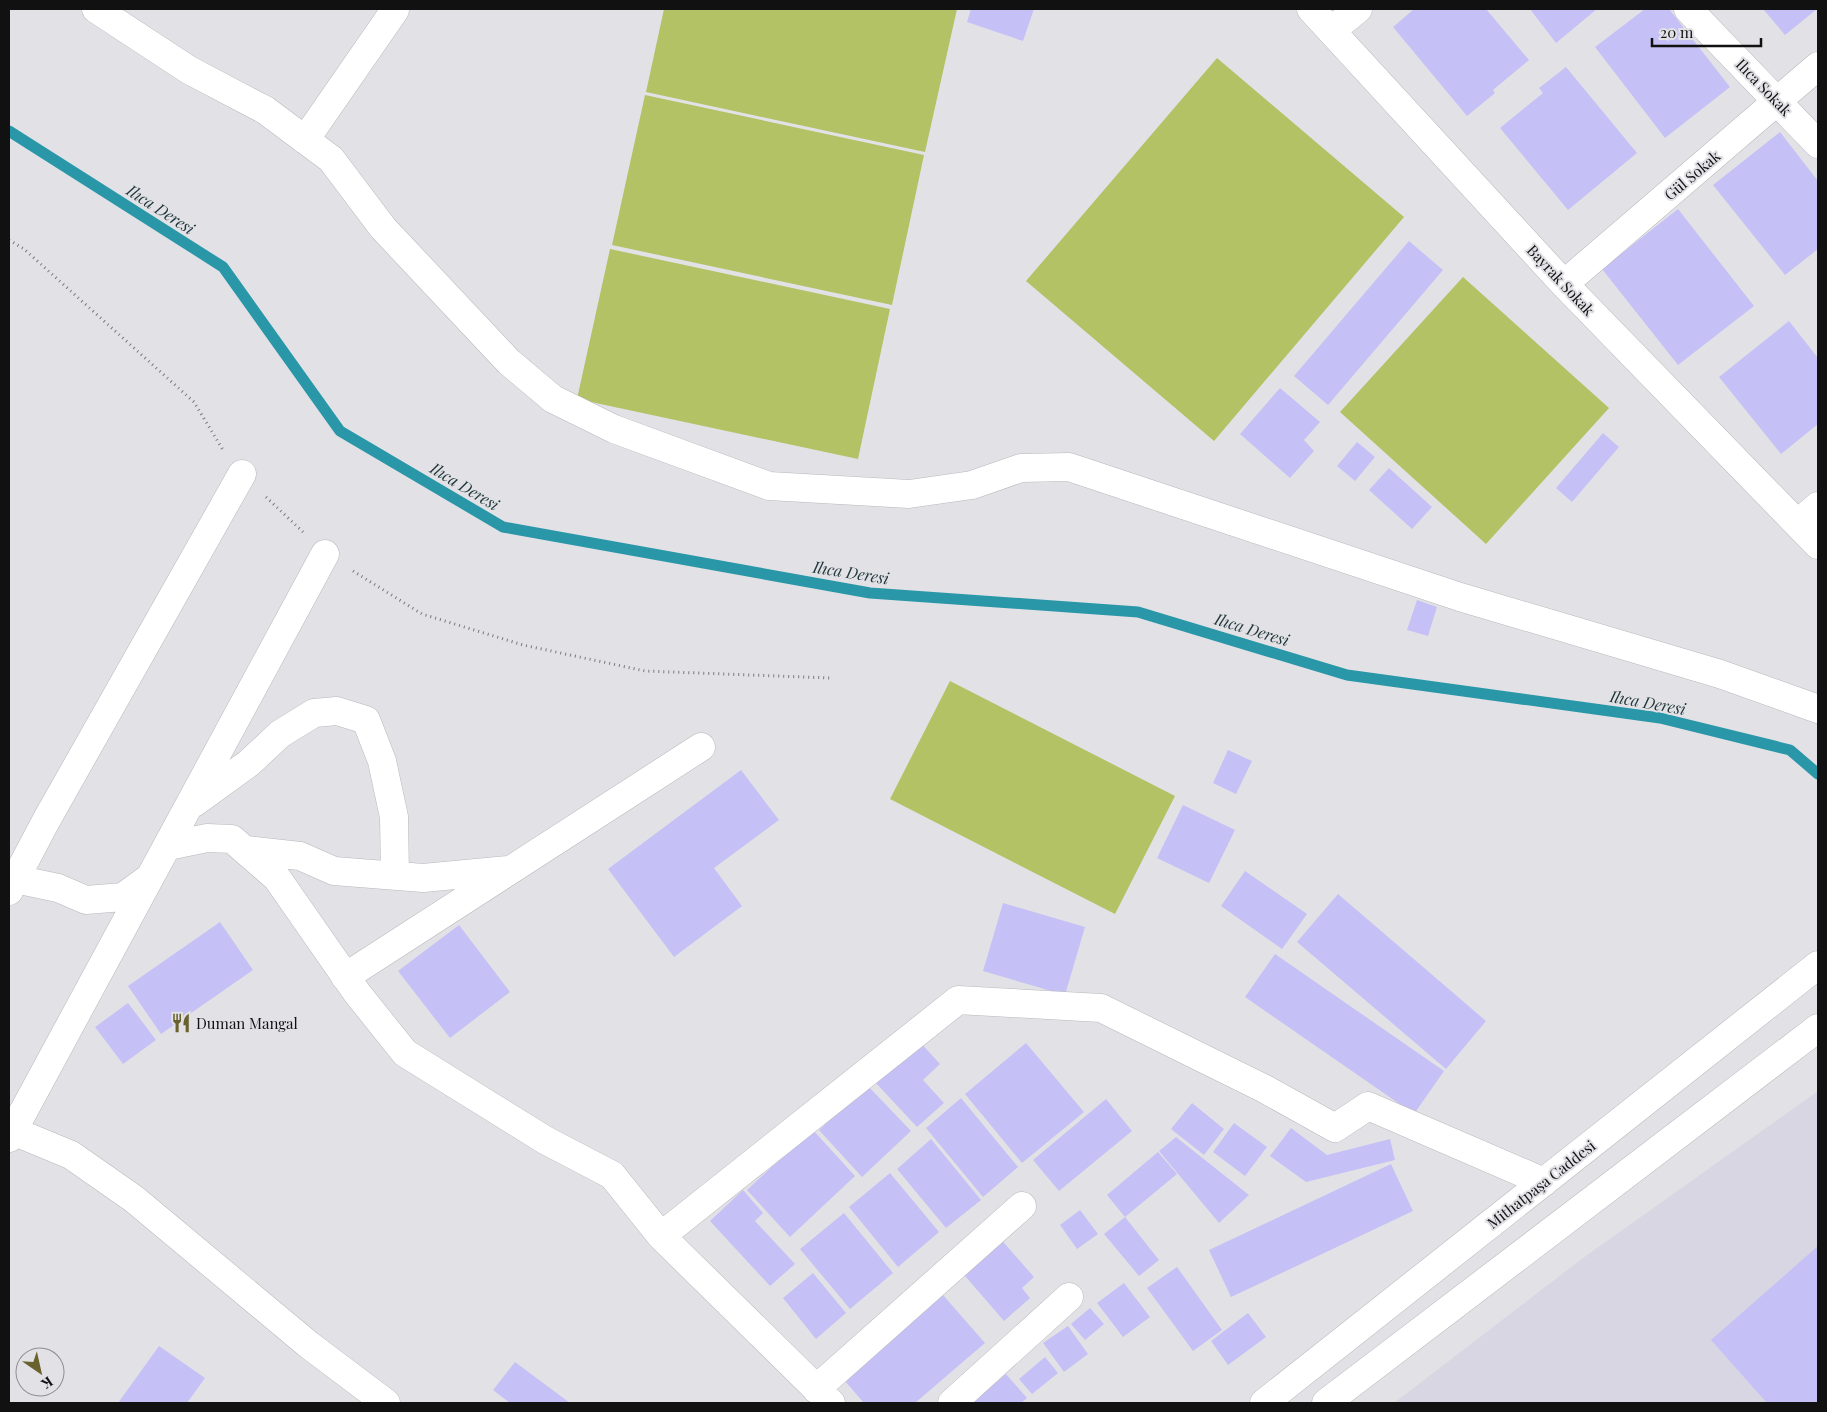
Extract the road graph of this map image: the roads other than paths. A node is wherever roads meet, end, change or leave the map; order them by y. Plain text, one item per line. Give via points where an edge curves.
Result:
1 (96, 9) edge
2 (1311, 9) edge
3 (1358, 9) edge
4 (1688, 9) edge
5 (395, 10) dead end
6 (1332, 30) junction
7 (1818, 66) edge
8 (1778, 102) junction
9 (305, 140) junction
10 (1818, 144) edge
11 (1564, 284) junction
12 (242, 474) road end
13 (1808, 514) edge
14 (1818, 545) edge
15 (325, 554) road end
16 (1818, 709) edge
17 (701, 747) dead end
18 (188, 808) junction
19 (168, 846) junction
20 (246, 850) junction
21 (512, 869) junction
22 (395, 875) junction
23 (151, 877) junction
24 (10, 880) edge
25 (1818, 965) edge
26 (345, 977) junction
27 (1818, 1028) edge
28 (11, 1135) edge
29 (1544, 1182) junction
30 (1022, 1206) dead end
31 (661, 1236) junction
32 (1069, 1297) dead end
33 (824, 1396) edge
34 (386, 1403) edge
35 (952, 1403) edge
36 (1264, 1403) edge
37 (1326, 1403) edge

1 - 9 street via 189,70 265,110
2 - 6 street, Bayrak Sokak
3 - 6 street
4 - 8 street, Ilıca Sokak
5 - 9 street
6 - 11 street, Bayrak Sokak
7 - 8 street, Gül Sokak
8 - 10 street, Ilıca Sokak
8 - 11 street, Gül Sokak
9 - 16 street via 330,159 383,228 509,362 554,399 614,429 769,486 908,494 972,485 1021,468 1069,467 1460,597 1720,674
11 - 13 street, Bayrak Sokak
12 - 24 street
13 - 14 street, Bayrak Sokak
15 - 18 street
17 - 21 street
18 - 19 street
18 - 22 street via 280,734 314,712 337,711 366,720 382,761 394,817
19 - 20 street via 207,838 232,838
19 - 23 street
20 - 22 street via 300,856 334,871
20 - 26 street via 277,878
21 - 22 street via 423,878
21 - 26 street
23 - 24 street via 124,897 86,900 58,888
23 - 28 street
25 - 29 street, Mithatpaşa Caddesi
26 - 31 street via 405,1053 545,1140 612,1175
27 - 37 street
28 - 34 street via 71,1155 134,1199 309,1345
29 - 31 street via 1368,1106 1336,1128 1101,1008 958,1000
29 - 36 street, Mithatpaşa Caddesi
30 - 33 street
31 - 33 street
32 - 35 street

